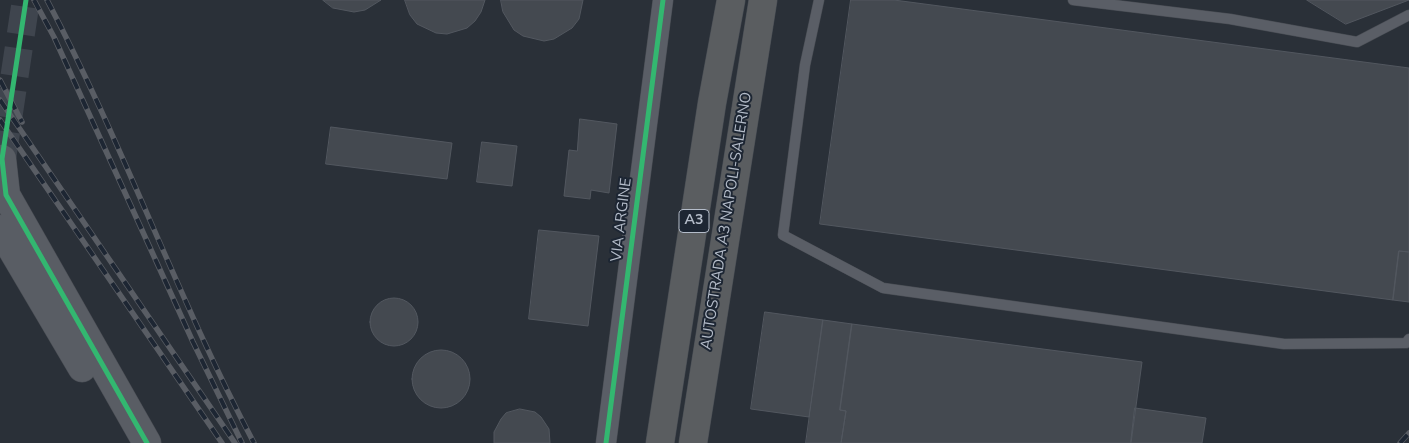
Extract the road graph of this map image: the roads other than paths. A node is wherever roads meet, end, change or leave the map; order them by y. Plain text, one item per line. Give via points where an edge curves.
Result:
1 (663, 0) edge
2 (731, 0) edge
3 (742, 0) edge
4 (763, 0) edge
5 (772, 0) edge
6 (819, 0) edge
7 (1073, 0) edge
8 (1409, 15) edge
9 (2, 159) dead end
10 (0, 229) edge
11 (1409, 339) edge
12 (125, 443) edge
13 (147, 443) edge
14 (606, 443) edge
15 (660, 443) edge
16 (680, 443) edge
17 (693, 443) edge
18 (710, 443) edge

1 - 14 street, VIA ARGINE
2 - 15 highway, A3
3 - 16 highway, AUTOSTRADA A3 NAPOLI-SALERNO / A3 via 730,107
4 - 17 highway, AUTOSTRADA A3 NAPOLI-SALERNO / A3
5 - 18 highway via 760,112
6 - 11 lane via 805,65 783,235 883,288 1284,344 1406,343
7 - 8 lane via 1230,19 1357,42
9 - 13 street via 6,195
10 - 12 street

